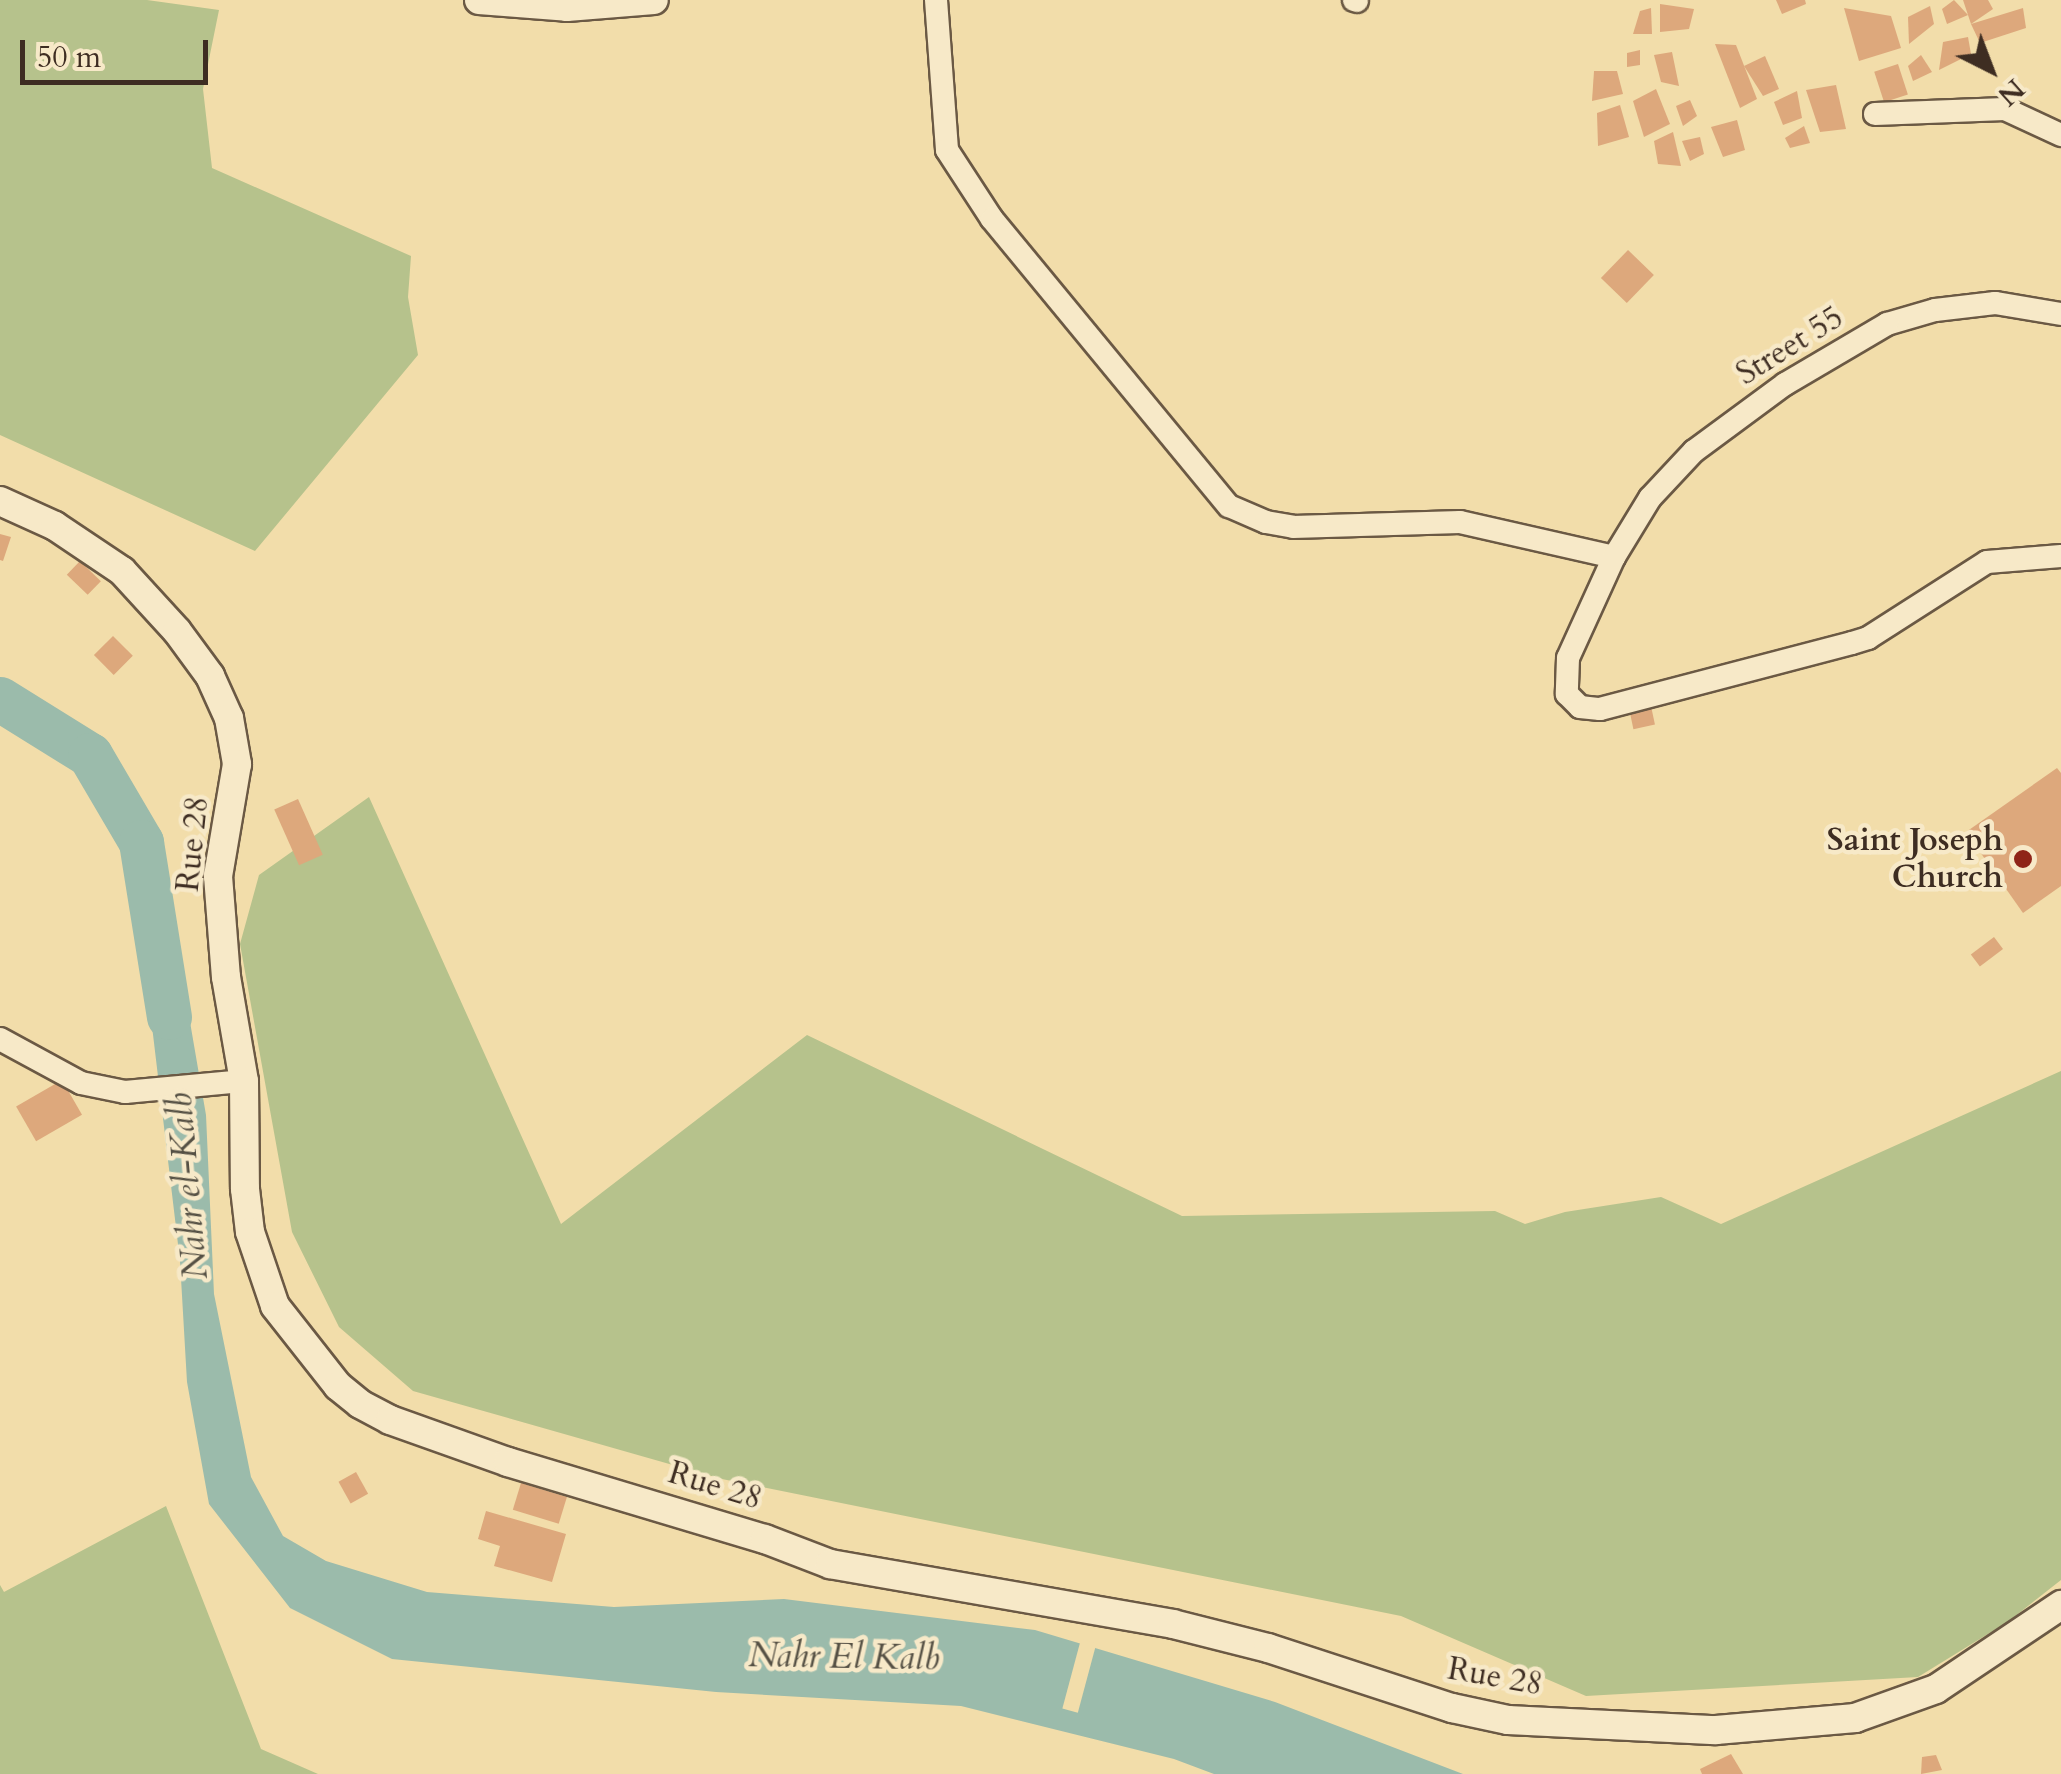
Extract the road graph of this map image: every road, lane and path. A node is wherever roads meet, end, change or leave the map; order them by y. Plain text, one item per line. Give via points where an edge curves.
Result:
1 (479, 0) edge
2 (654, 0) edge
3 (936, 0) edge
4 (1876, 114) dead end
5 (2061, 135) edge
6 (2061, 314) edge
7 (0, 500) edge
8 (2061, 556) edge
9 (1614, 557) junction
10 (0, 1039) edge
11 (244, 1081) junction
12 (2061, 1604) edge

1 - 2 street via 567,7
3 - 9 street via 948,150 992,220 1230,506 1292,527 1460,522
4 - 5 street via 2005,109
6 - 9 street, Street 55 via 1994,303 1888,324 1785,384 1694,451 1650,498
7 - 11 street, Rue 28 via 55,526 122,572 177,630 210,676 229,718 237,764 218,876
8 - 9 street, Street 55 via 1987,562 1868,638 1590,710 1572,701 1564,676
10 - 11 street via 81,1083 144,1093
11 - 12 street, Rue 28 via 245,1189 260,1270 275,1306 338,1386 390,1420 830,1564 1172,1624 1508,1720 1640,1730 1787,1727 1855,1718 1936,1689

